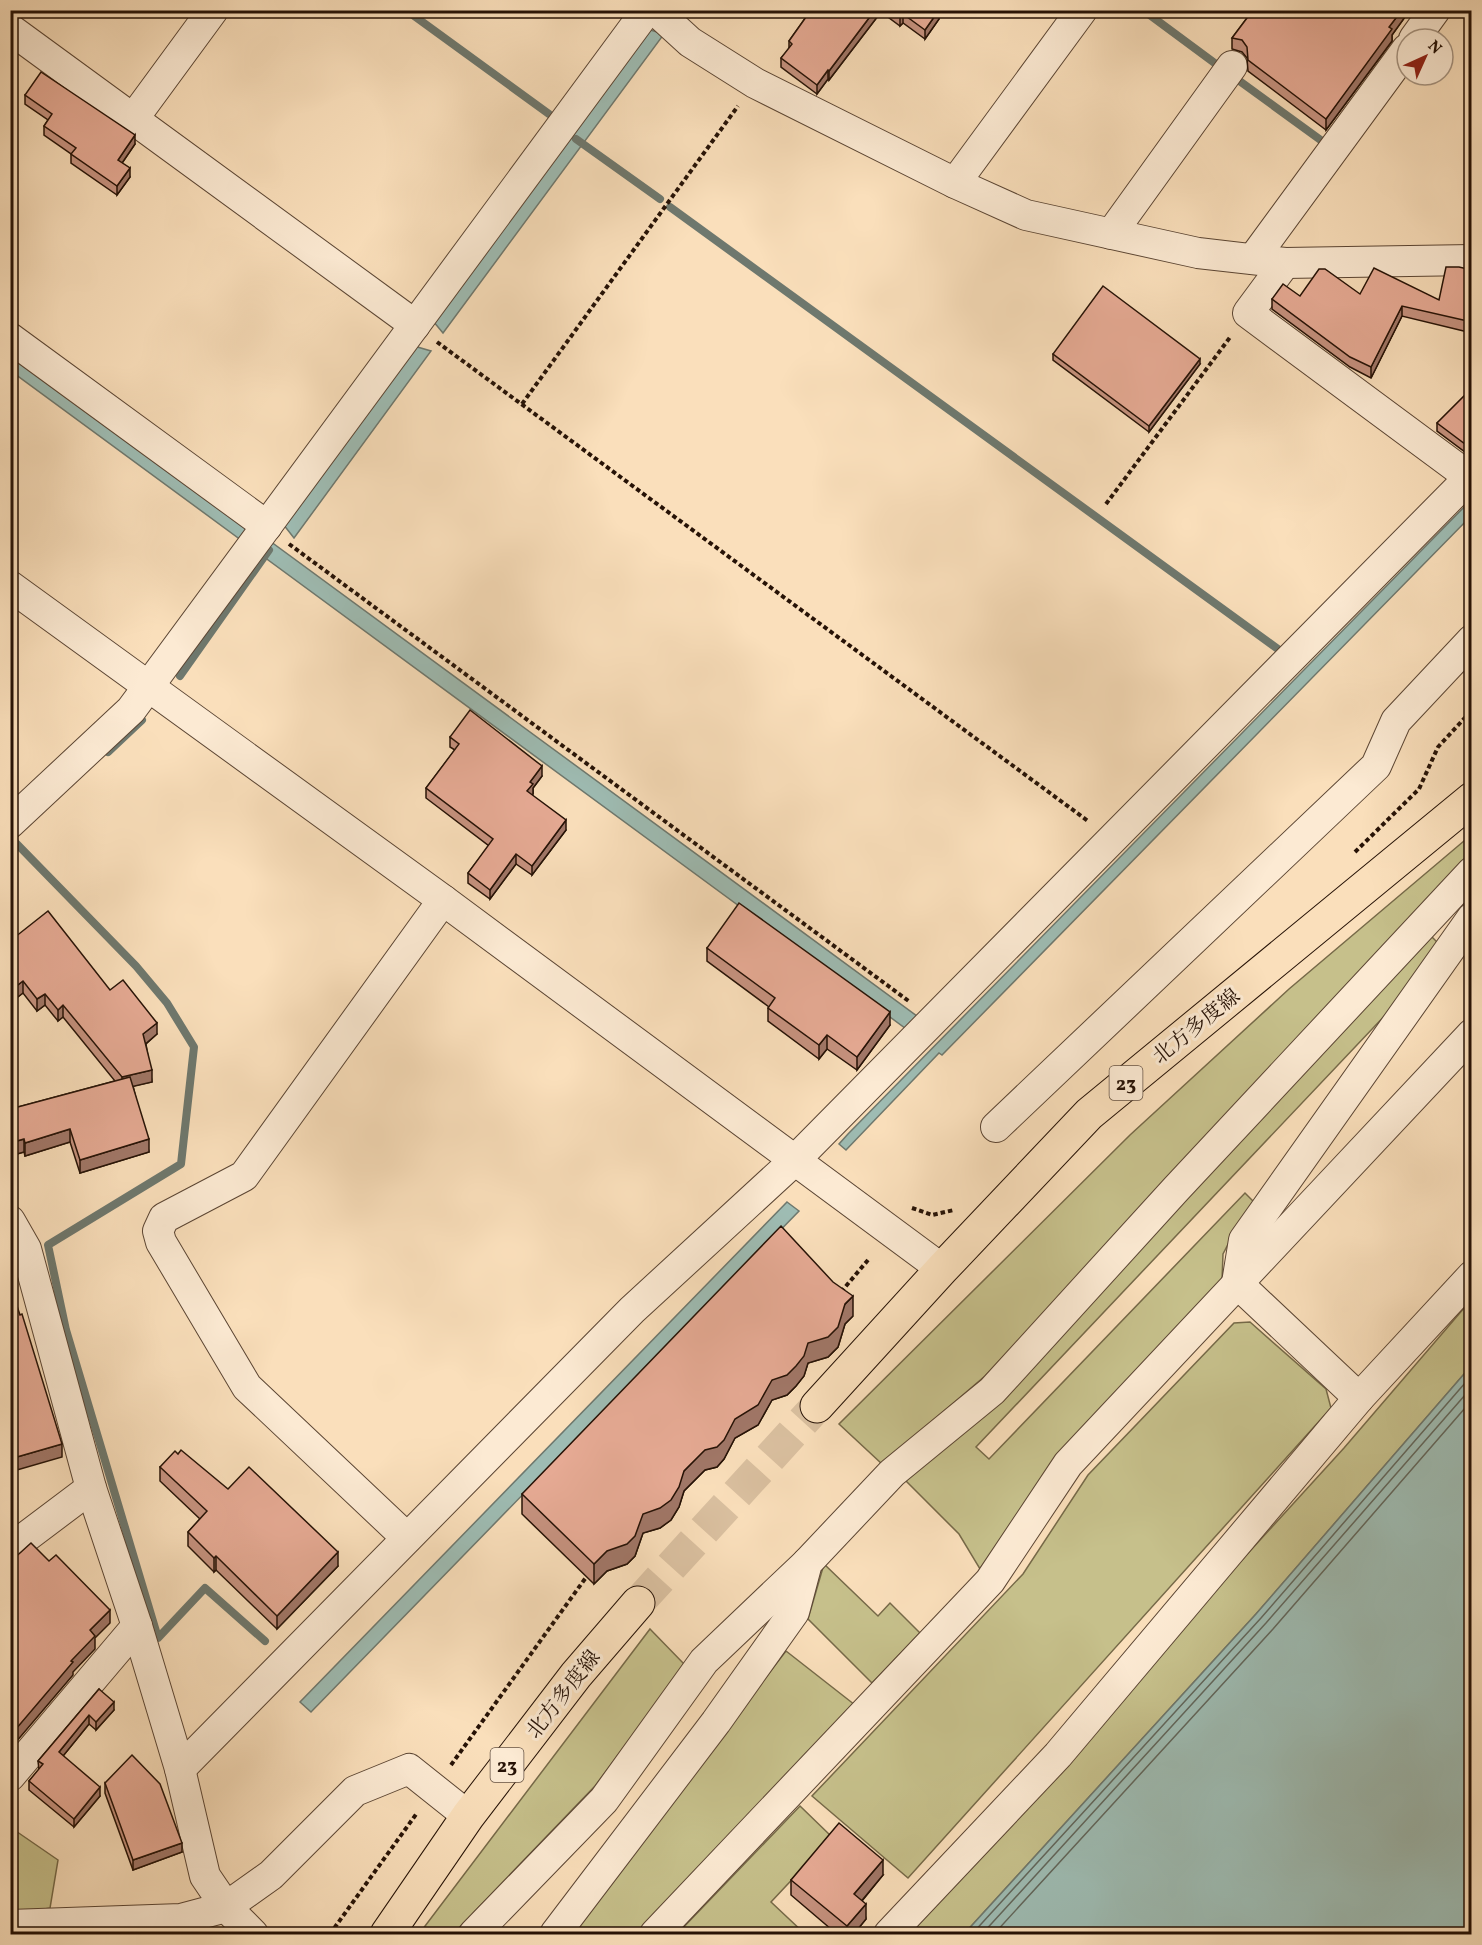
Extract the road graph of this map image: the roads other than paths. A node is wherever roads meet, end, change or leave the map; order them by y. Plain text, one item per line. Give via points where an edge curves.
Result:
1 (213, 10) edge
2 (647, 10) edge
3 (655, 10) edge
4 (1082, 10) edge
5 (1435, 10) edge
6 (1423, 27) edge
7 (10, 29) edge
8 (1395, 65) edge
9 (1232, 66) dead end
10 (133, 119) junction
11 (955, 183) junction
12 (1111, 234) junction
13 (1253, 259) junction
14 (1472, 260) edge
15 (1285, 262) junction
16 (415, 325) junction
17 (10, 339) edge
18 (1471, 477) edge
19 (267, 526) junction
20 (10, 586) edge
21 (1472, 640) edge
22 (148, 687) junction
23 (1472, 781) edge
24 (1463, 807) edge
25 (10, 823) edge
26 (1472, 872) edge
27 (443, 900) junction
28 (1472, 918) edge
29 (1472, 1034) edge
30 (996, 1127) dead end
31 (794, 1161) junction
32 (10, 1221) edge
33 (942, 1269) junction
34 (1472, 1276) edge
35 (1237, 1283) junction
36 (1359, 1398) junction
37 (817, 1406) tunnel mouth
38 (91, 1488) junction
39 (407, 1538) junction
40 (10, 1549) edge
41 (807, 1563) junction
42 (638, 1603) tunnel mouth
43 (137, 1626) junction
44 (180, 1770) junction
45 (10, 1776) edge
46 (468, 1816) junction
47 (226, 1906) junction
48 (10, 1925) edge
49 (253, 1935) edge
50 (387, 1935) edge
51 (474, 1935) edge
52 (555, 1935) edge
53 (655, 1935) edge
54 (889, 1935) edge

1 - 10 street
2 - 16 street
3 - 11 street via 690,42 755,83
4 - 11 street
5 - 6 street
7 - 10 street
8 - 13 street
9 - 12 street
10 - 16 street
11 - 12 street via 1026,215
12 - 13 street via 1198,254
13 - 15 street
14 - 15 street
15 - 18 street via 1248,313
16 - 19 street
17 - 19 street
18 - 31 street
19 - 22 street
20 - 22 street
21 - 30 street via 1396,721 1376,766
22 - 25 street via 131,710
22 - 27 street
23 - 24 street
24 - 33 main road, 北方多度線 / 23 via 1089,1114
26 - 41 street via 992,1391 892,1473
27 - 31 street
27 - 39 street via 244,1176 164,1218 158,1231 160,1242 247,1387
28 - 35 street via 1244,1240
29 - 35 street
31 - 33 street
31 - 39 street via 632,1310
32 - 38 street via 26,1249
33 - 37 main road, 北方多度線 / 23
34 - 36 street
35 - 36 street
35 - 53 street via 1068,1464 990,1581
36 - 54 street via 1058,1755
38 - 40 street
38 - 43 street
39 - 44 street
41 - 51 street via 704,1662 604,1800
41 - 52 street via 794,1612
42 - 46 main road, 北方多度線 / 23 via 576,1675
43 - 44 street
43 - 45 street
44 - 47 street via 205,1876
46 - 47 street via 409,1769 355,1791 271,1875
46 - 50 main road, 北方多度線 / 23
47 - 48 street via 181,1919
47 - 49 street

